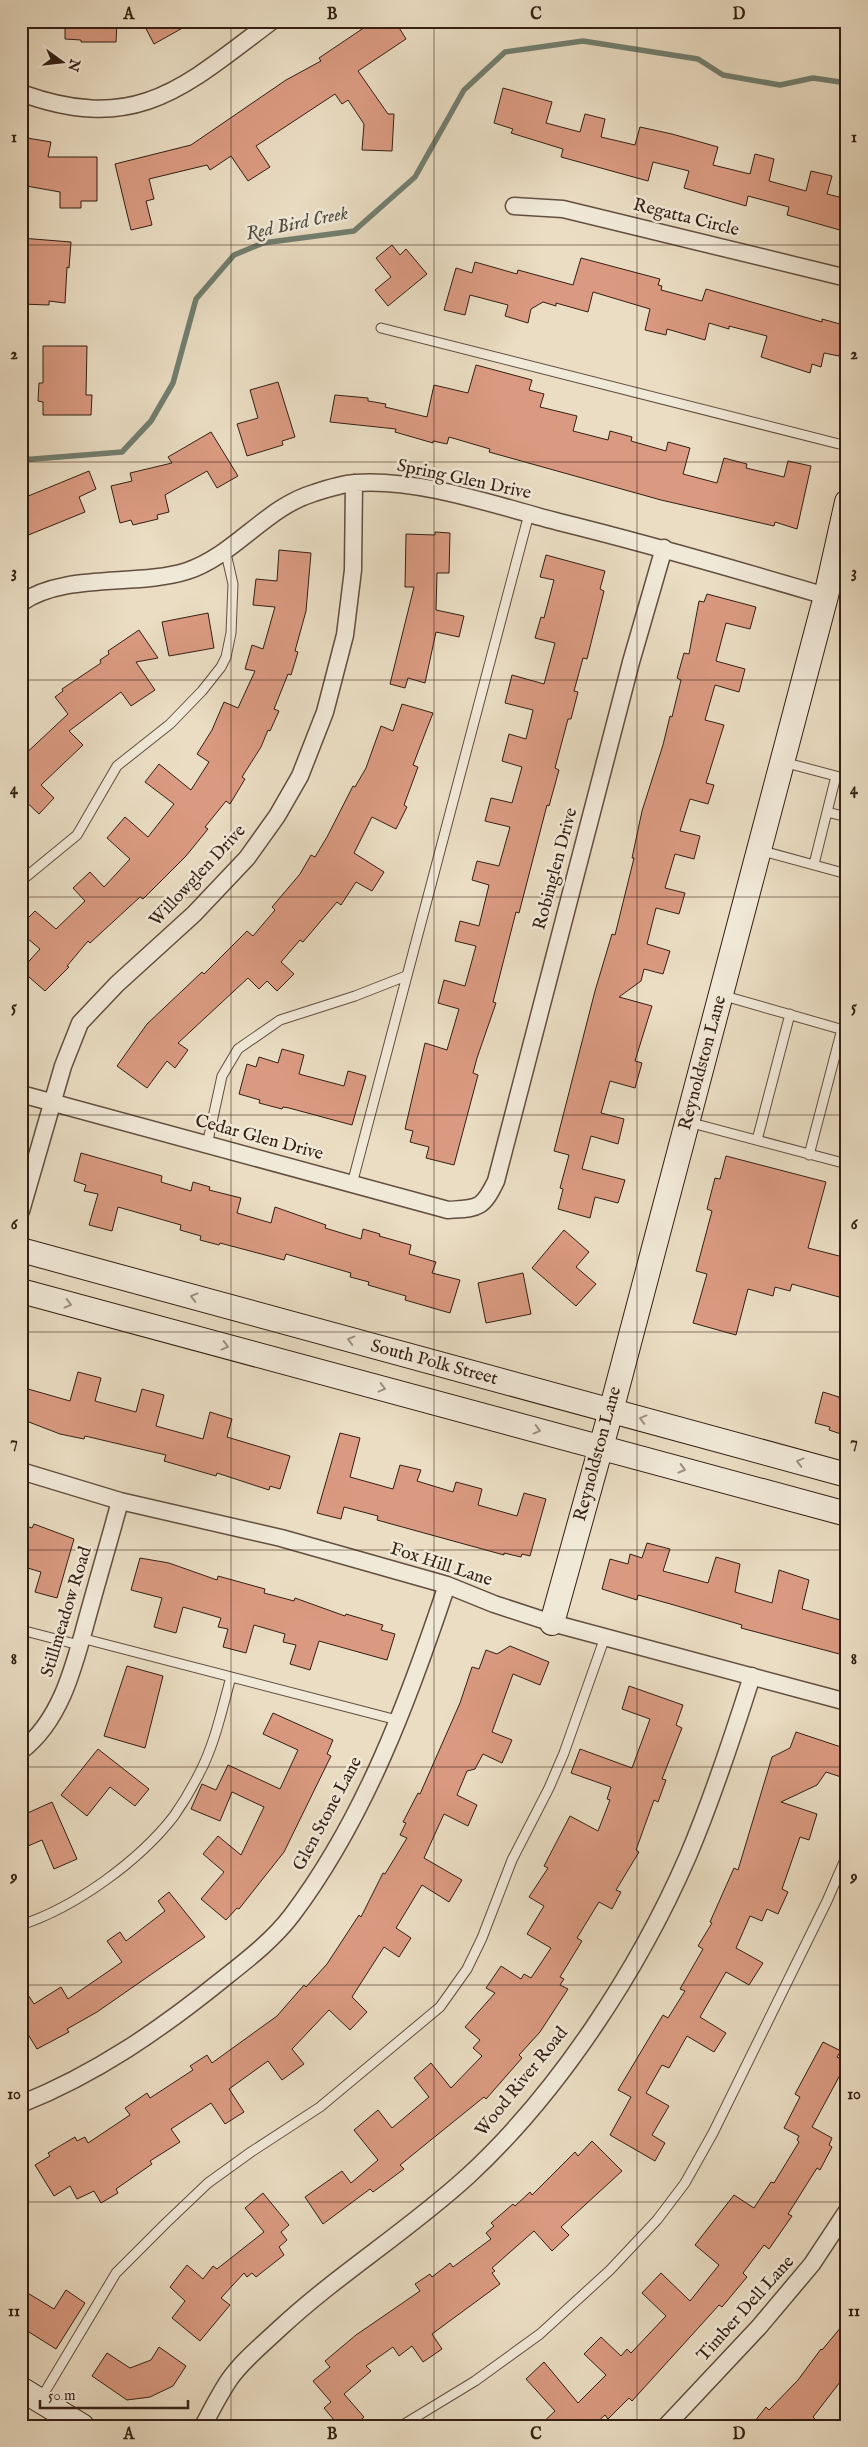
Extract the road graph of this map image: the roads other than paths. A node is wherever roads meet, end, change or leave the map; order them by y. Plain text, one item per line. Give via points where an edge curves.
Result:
1 (272, 21) edge
2 (21, 93) edge
3 (514, 206) dead end
4 (847, 278) edge
5 (381, 328) dead end
6 (847, 446) edge
7 (354, 482) junction
8 (847, 502) edge
9 (529, 514) junction
10 (664, 548) junction
11 (225, 549) junction
12 (826, 596) junction
13 (21, 603) edge
14 (782, 762) junction
15 (836, 776) junction
16 (847, 779) edge
17 (827, 812) junction
18 (847, 817) edge
19 (759, 850) junction
20 (814, 864) junction
21 (847, 874) edge
22 (21, 881) edge
23 (406, 976) junction
24 (721, 995) junction
25 (790, 1014) junction
26 (844, 1030) edge
27 (21, 1094) edge
28 (53, 1104) junction
29 (687, 1121) junction
30 (757, 1140) junction
31 (206, 1145) junction
32 (810, 1155) junction
33 (847, 1164) edge
34 (352, 1184) junction
35 (487, 1200) joint
36 (21, 1210) edge
37 (21, 1250) edge
38 (21, 1291) edge
39 (611, 1410) junction
40 (601, 1448) junction
41 (21, 1471) edge
42 (847, 1475) edge
43 (120, 1501) junction
44 (847, 1514) edge
45 (447, 1585) junction
46 (552, 1622) junction
47 (21, 1630) edge
48 (605, 1637) junction
49 (80, 1641) junction
50 (752, 1676) junction
51 (231, 1677) junction
52 (847, 1702) edge
53 (397, 1720) junction
54 (21, 1751) edge
55 (847, 1855) edge
56 (21, 1925) edge
57 (21, 2104) edge
58 (847, 2211) edge
59 (30, 2394) edge
60 (82, 2426) edge
61 (203, 2426) edge
62 (401, 2426) edge
63 (666, 2426) edge

1 - 2 street via 167,95 135,106 68,107
3 - 4 street, Regatta Circle via 563,209
5 - 6 lane
7 - 9 street, Spring Glen Drive via 436,490
7 - 11 street, Spring Glen Drive via 311,493 277,511
7 - 28 street, Willowglen Drive via 353,570 345,635 325,712 300,776 247,858 194,914 117,984 80,1023 63,1066
8 - 12 main road, Reynoldston Lane
9 - 10 street, Spring Glen Drive
9 - 23 lane
10 - 12 street, Spring Glen Drive
10 - 35 street, Robinglen Drive via 631,662 496,1182
11 - 13 street, Spring Glen Drive via 188,570 57,588 34,594
11 - 22 lane via 233,584 231,633 221,667 170,724 117,766 77,835
12 - 14 main road, Reynoldston Lane
14 - 15 lane
14 - 19 main road, Reynoldston Lane
15 - 16 lane
15 - 17 lane
17 - 18 lane
17 - 20 lane
19 - 20 lane
19 - 24 main road, Reynoldston Lane
20 - 21 lane
23 - 31 lane via 280,1020 238,1049 222,1076
23 - 34 lane
24 - 25 lane
24 - 29 main road, Reynoldston Lane
25 - 26 lane
25 - 30 lane
26 - 32 lane
27 - 28 street, Cedar Glen Drive
28 - 31 street, Cedar Glen Drive
28 - 36 street, Willowglen Drive
29 - 30 lane
29 - 39 main road, Reynoldston Lane
30 - 32 lane
31 - 34 street, Cedar Glen Drive
32 - 33 lane
34 - 35 street, Cedar Glen Drive via 448,1210 472,1208
39 -> 37 main road, South Polk Street
38 -> 40 main road
39 - 40 main road, Reynoldston Lane
42 -> 39 main road, South Polk Street
40 -> 44 main road
40 - 46 main road, Reynoldston Lane
41 - 43 street, Fox Hill Lane
43 - 45 street, Fox Hill Lane via 281,1538
43 - 49 street, Stillmeadow Road
45 - 46 street, Fox Hill Lane
45 - 53 street, Glen Stone Lane
46 - 48 street, Fox Hill Lane
47 - 49 lane
48 - 50 street, Fox Hill Lane
48 - 59 lane via 556,1770 512,1860 467,1969 440,2006 320,2107 208,2183 116,2274
49 - 51 lane
49 - 54 street, Stillmeadow Road via 62,1697 42,1730
50 - 52 street, Fox Hill Lane
50 - 61 street, Wood River Road via 688,1856 654,1926 590,2031 534,2105 467,2176 395,2237 309,2301 264,2343 230,2379
51 - 53 lane
51 - 56 lane via 200,1772 174,1815 143,1850 98,1884 69,1903
53 - 57 street, Glen Stone Lane via 331,1858 291,1917 253,1955 149,2036 100,2067
55 - 62 lane via 713,2133 685,2182 657,2220 610,2270 540,2334 475,2381
58 - 63 street, Timber Dell Lane via 812,2264 759,2328
59 - 60 main road

